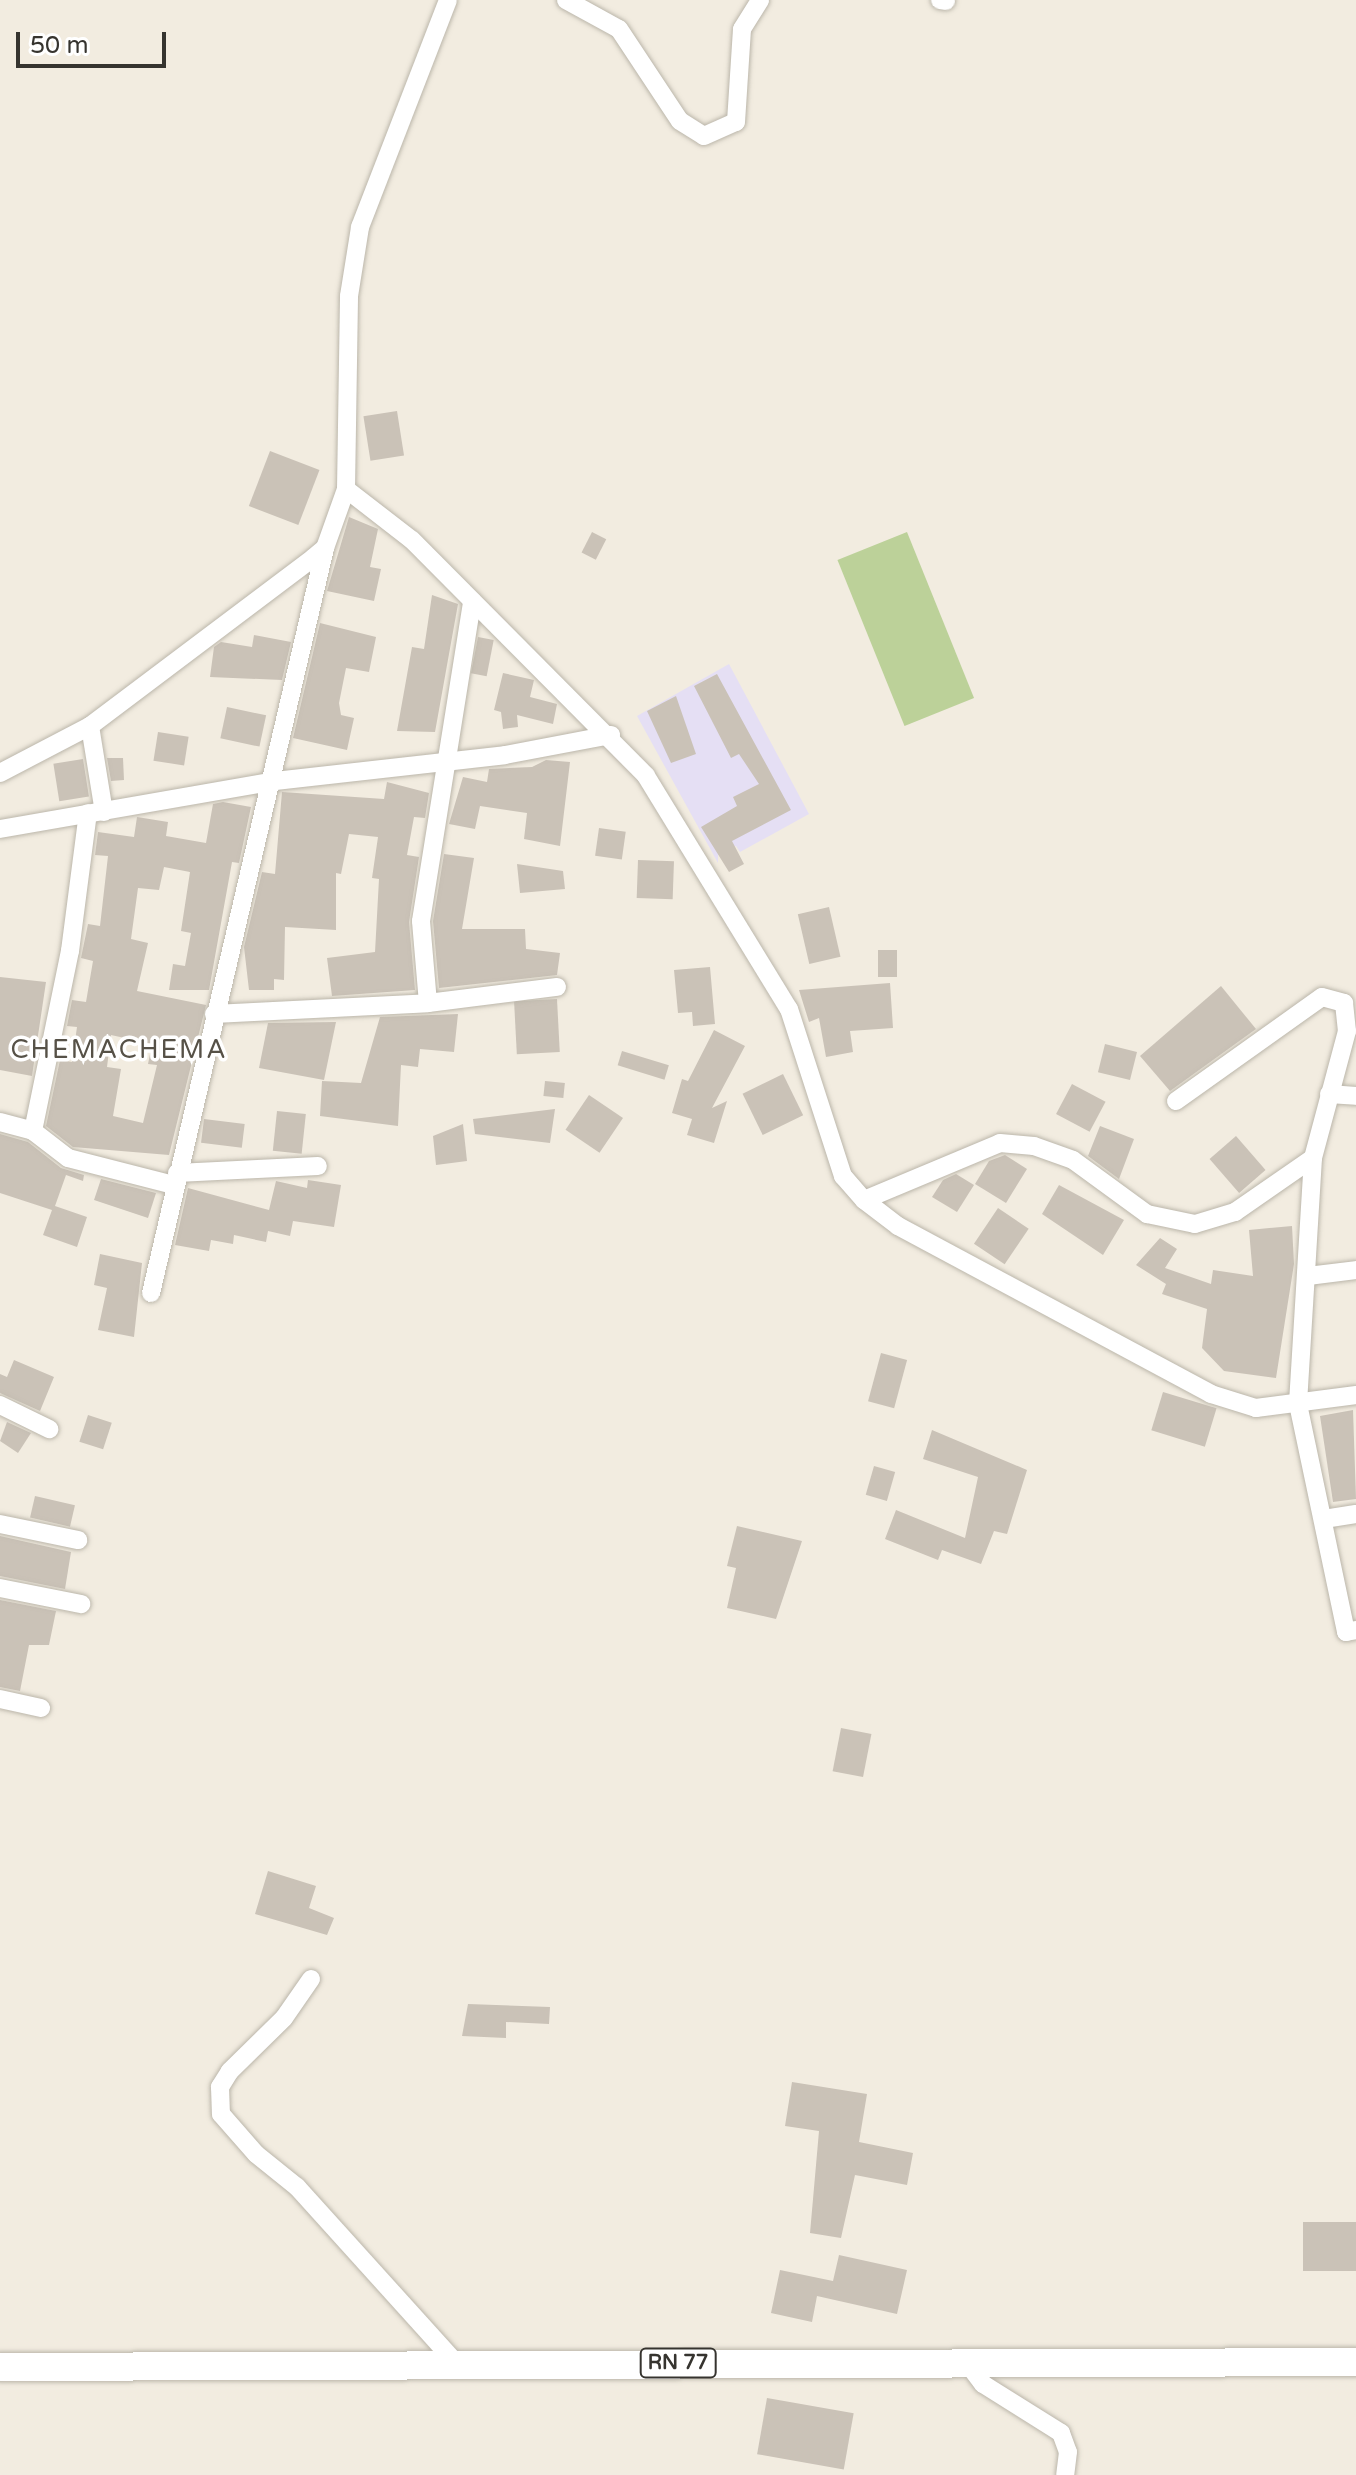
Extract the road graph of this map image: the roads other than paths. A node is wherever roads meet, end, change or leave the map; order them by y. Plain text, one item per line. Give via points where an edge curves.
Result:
1 (448, 0) edge
2 (566, 0) edge
3 (760, 0) edge
4 (346, 489) junction
5 (325, 548) junction
6 (472, 601) junction
7 (90, 726) junction
8 (611, 735) junction
9 (443, 758) junction
10 (0, 773) edge
11 (275, 781) junction
12 (96, 812) junction
13 (0, 829) edge
14 (557, 987) dead end
15 (428, 1003) junction
16 (214, 1014) junction
17 (1329, 1094) junction
18 (1356, 1096) edge
19 (1176, 1101) dead end
20 (0, 1122) edge
21 (33, 1131) junction
22 (1313, 1158) junction
23 (318, 1166) dead end
24 (176, 1179) junction
25 (864, 1200) junction
26 (1356, 1270) edge
27 (1308, 1276) junction
28 (151, 1293) dead end
29 (1356, 1395) edge
30 (1298, 1404) junction
31 (0, 1405) edge
32 (49, 1429) dead end
33 (1356, 1514) edge
34 (1324, 1519) junction
35 (0, 1524) edge
36 (78, 1540) dead end
37 (0, 1588) edge
38 (81, 1604) dead end
39 (1356, 1630) edge
40 (0, 1699) edge
41 (41, 1708) dead end
42 (311, 1979) dead end
43 (965, 2360) junction
44 (1356, 2362) edge
45 (459, 2366) junction
46 (0, 2367) edge
47 (1065, 2475) edge

1 - 4 street via 360,227 349,296
2 - 3 street via 619,29 680,121 704,136 736,122 742,29
4 - 5 street
4 - 6 street via 412,540
5 - 7 street
5 - 11 street
6 - 8 street
6 - 9 street
7 - 10 street
7 - 12 street
8 - 9 street via 505,755
8 - 25 street via 720,888 789,1009 843,1176
9 - 11 street
9 - 15 street via 421,921
11 - 12 street
11 - 16 street
12 - 13 street
12 - 21 street
14 - 15 street
15 - 16 street
16 - 24 street
17 - 18 street
17 - 19 street via 1349,1015 1335,996 1315,1001
17 - 22 street
20 - 21 street
21 - 24 street via 68,1158
22 - 25 street via 1235,1212 1195,1224 1147,1214 1073,1160 1034,1146 1000,1143
22 - 27 street
23 - 24 street
24 - 28 street
25 - 30 street via 898,1226 1211,1394 1256,1408
26 - 27 street
27 - 30 street
29 - 30 street
30 - 34 street
31 - 32 street
33 - 34 street
34 - 39 street via 1346,1632
35 - 36 street
37 - 38 street
40 - 41 street
42 - 45 street via 284,2018 230,2071 220,2087 221,2114 256,2154 297,2187
43 - 44 main road, RN 77
43 - 45 main road, RN 77
43 - 47 street via 983,2384 1061,2433 1068,2452
45 - 46 main road, RN 77

